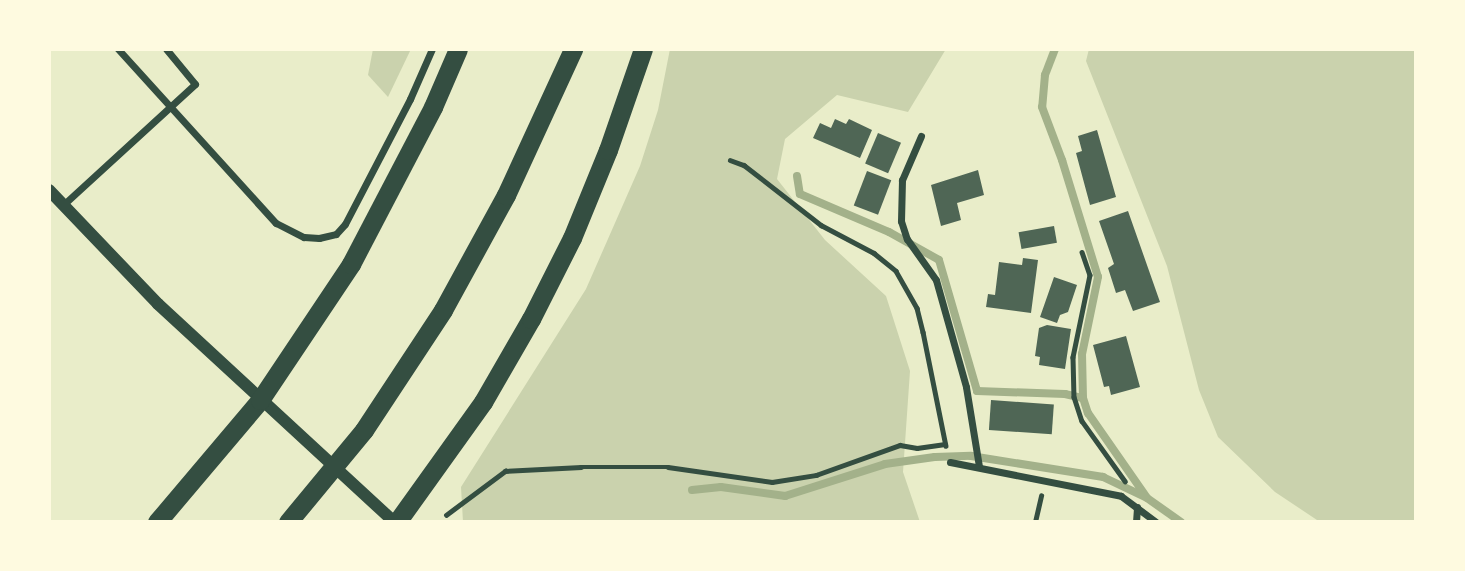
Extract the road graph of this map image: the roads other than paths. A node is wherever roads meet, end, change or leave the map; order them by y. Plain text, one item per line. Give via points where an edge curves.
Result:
1 (118, 49) edge
2 (166, 49) edge
3 (432, 49) edge
4 (458, 49) edge
5 (560, 49) edge
6 (573, 49) edge
7 (642, 49) edge
8 (170, 109) junction
9 (921, 136) dead end
10 (49, 190) edge
11 (506, 195) junction
12 (63, 205) junction
13 (260, 400) junction
14 (950, 462) road end
15 (979, 466) junction
16 (1137, 507) junction
17 (157, 522) edge
18 (288, 522) edge
19 (395, 522) edge
20 (1136, 522) edge
21 (1156, 522) edge

1 - 8 street
2 - 8 street via 195,84
3 - 8 street via 353,210 328,238 304,237 276,223
4 - 13 highway via 351,264
5 - 11 highway
6 - 11 highway
7 - 19 highway via 608,150 531,319 483,402
8 - 12 street
9 - 15 street via 902,180 901,221 907,239 936,280 966,387
10 - 12 street
11 - 18 highway via 443,310 364,430
12 - 13 street
13 - 17 highway
13 - 19 street
14 - 15 street
15 - 16 street via 1121,496
16 - 20 street
16 - 21 street

